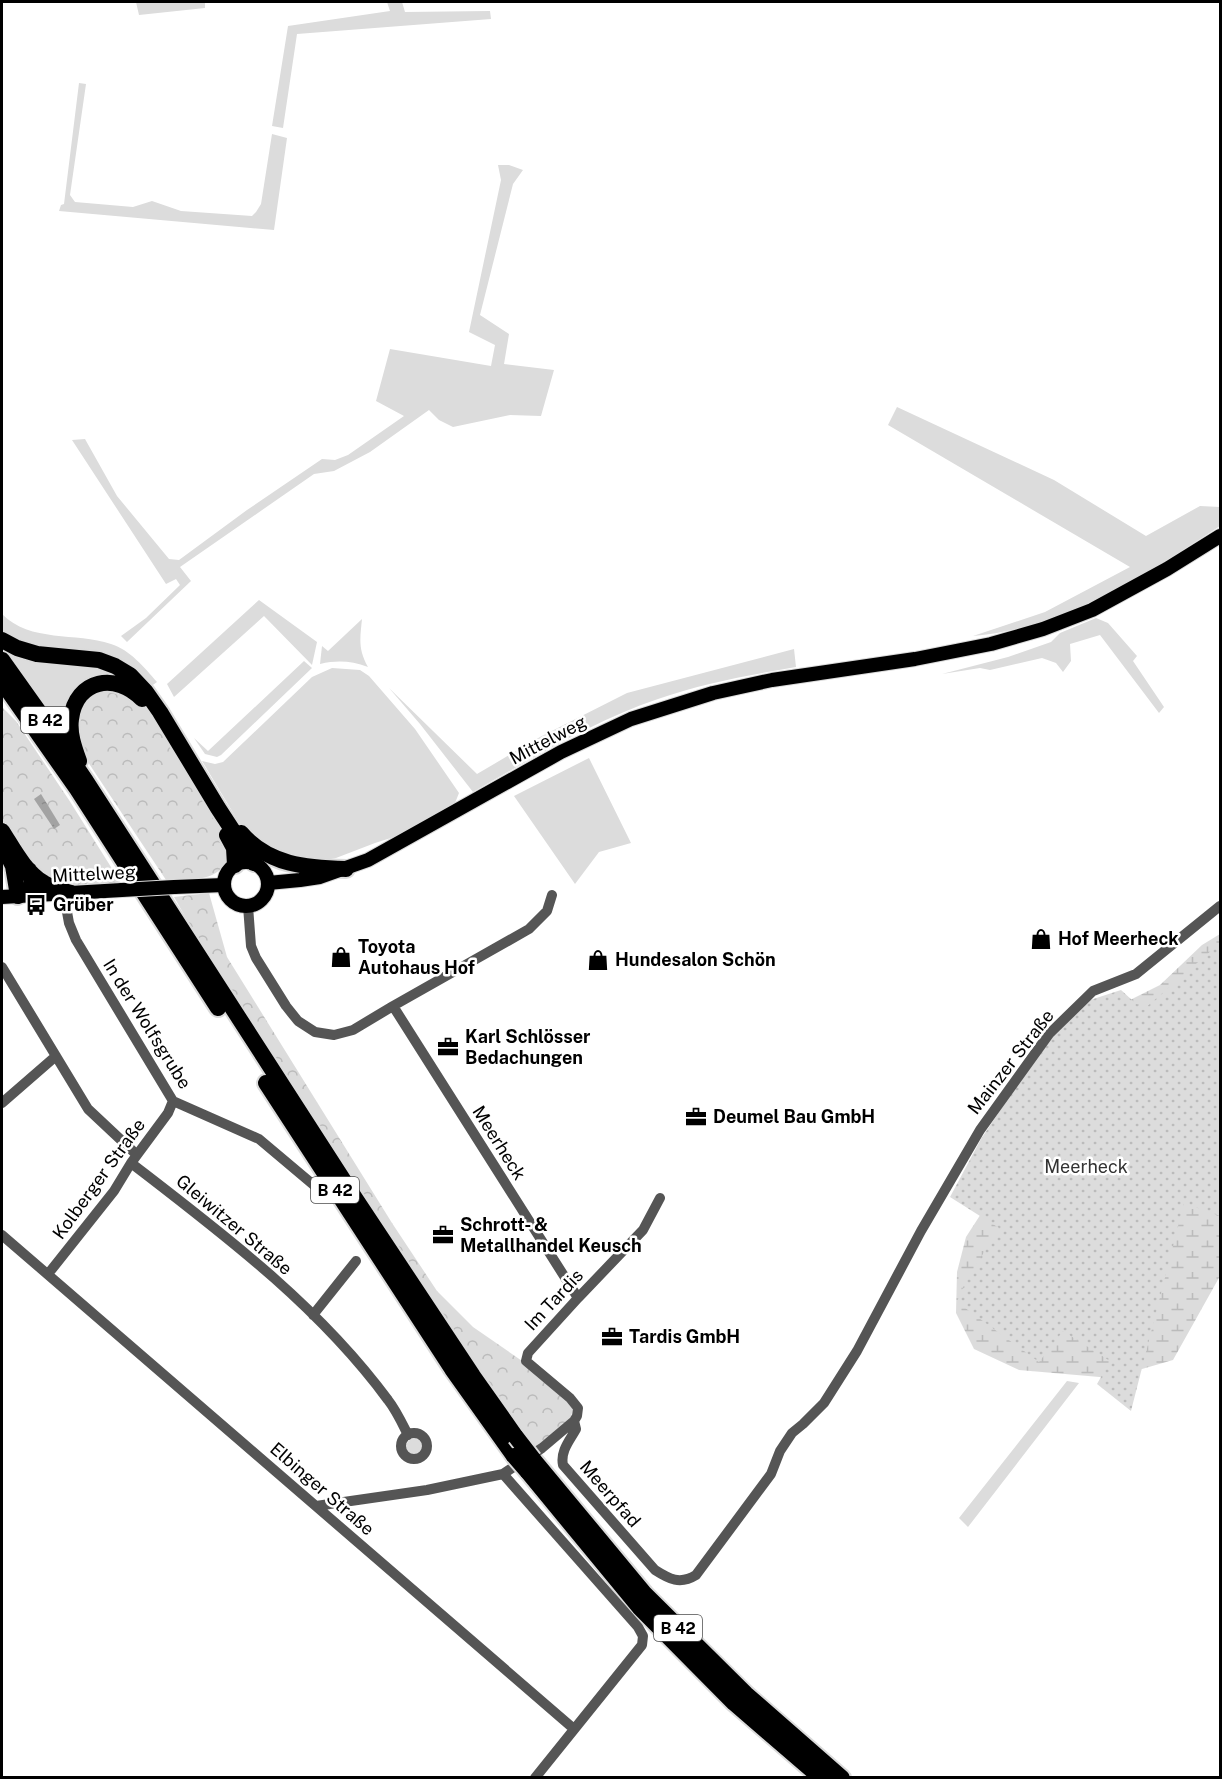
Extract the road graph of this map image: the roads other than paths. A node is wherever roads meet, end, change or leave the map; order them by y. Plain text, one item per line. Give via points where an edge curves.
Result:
1 (1221, 536) edge
2 (2, 640) edge
3 (2, 660) edge
4 (2, 682) edge
5 (2, 701) edge
6 (39, 734) junction
7 (86, 782) junction
8 (218, 808) junction
9 (2, 831) edge
10 (2, 845) edge
11 (254, 863) junction
12 (235, 865) junction
13 (346, 869) junction
14 (29, 870) junction
15 (268, 883) junction
16 (224, 885) junction
17 (71, 893) junction
18 (552, 895) dead end
19 (17, 896) edge
20 (248, 906) junction
21 (1221, 906) edge
22 (67, 912) dead end
23 (2, 968) edge
24 (393, 1006) junction
25 (56, 1056) junction
26 (174, 1101) junction
27 (2, 1103) edge
28 (134, 1159) junction
29 (316, 1187) dead end
30 (660, 1198) dead end
31 (921, 1231) joint
32 (2, 1235) edge
33 (356, 1261) dead end
34 (48, 1274) junction
35 (578, 1298) junction
36 (313, 1316) junction
37 (574, 1421) junction
38 (408, 1435) dead end
39 (530, 1465) junction
40 (503, 1474) junction
41 (316, 1506) junction
42 (574, 1729) junction
43 (535, 1778) edge
44 (821, 1778) edge
45 (842, 1778) edge

1 - 13 main road, Mittelweg via 1092,610 1043,629 915,659 772,680 713,693 631,719 561,752
2 - 8 highway via 37,654 99,660 130,675 160,712
3 - 7 highway, B 42
4 - 6 highway, B 42
5 - 6 highway
6 - 39 highway, B 42, bridge via 439,1349 514,1456
7 - 12 highway via 71,733 73,709 90,687 121,684 136,693 160,722 231,841
7 - 39 highway, B 42, bridge via 404,1272 516,1437
8 - 11 highway
8 - 13 highway via 251,843 276,859 298,866
9 - 14 highway
10 - 19 highway via 13,866
11 - 12 main road
11 - 15 main road via 264,871
12 - 16 main road via 226,873
13 - 15 main road, Mittelweg via 320,877
14 - 17 highway via 44,883
14 - 19 highway via 32,881
15 - 20 main road via 261,900
16 - 17 main road, Mittelweg, bridge
16 - 20 main road via 232,901
17 - 19 main road, Mittelweg
18 - 24 street via 548,911 529,929
20 - 24 street via 251,946 256,958 298,1022 315,1032 334,1035 353,1030
21 - 31 street, Mainzer Straße via 1136,974 1093,991 1050,1034 980,1130
22 - 26 street, In der Wolfsgrube via 76,940
23 - 25 street, Gleiwitzer Straße
24 - 35 street, Meerheck
25 - 27 street
25 - 28 street, Gleiwitzer Straße via 88,1109
26 - 28 street, Kolberger Straße
26 - 29 street, In der Wolfsgrube via 259,1139
28 - 34 street, Kolberger Straße via 114,1191
28 - 36 street, Gleiwitzer Straße
30 - 35 street, Im Tardis via 644,1230
31 - 37 street, Meerpfad via 857,1351 824,1403 792,1433 771,1474 691,1578 670,1580 655,1570 563,1465 564,1451 576,1429
32 - 34 street, Elbinger Straße
33 - 36 street
34 - 41 street, Elbinger Straße
35 - 37 street, Im Tardis via 528,1353 526,1361 578,1407
36 - 38 street, Gleiwitzer Straße via 389,1401
37 - 40 street
39 - 44 highway, B 42 via 639,1607 734,1703
39 - 45 highway, B 42 via 645,1594 746,1694
40 - 41 street
40 - 42 street via 643,1636 642,1645
41 - 42 street, Elbinger Straße
42 - 43 street

